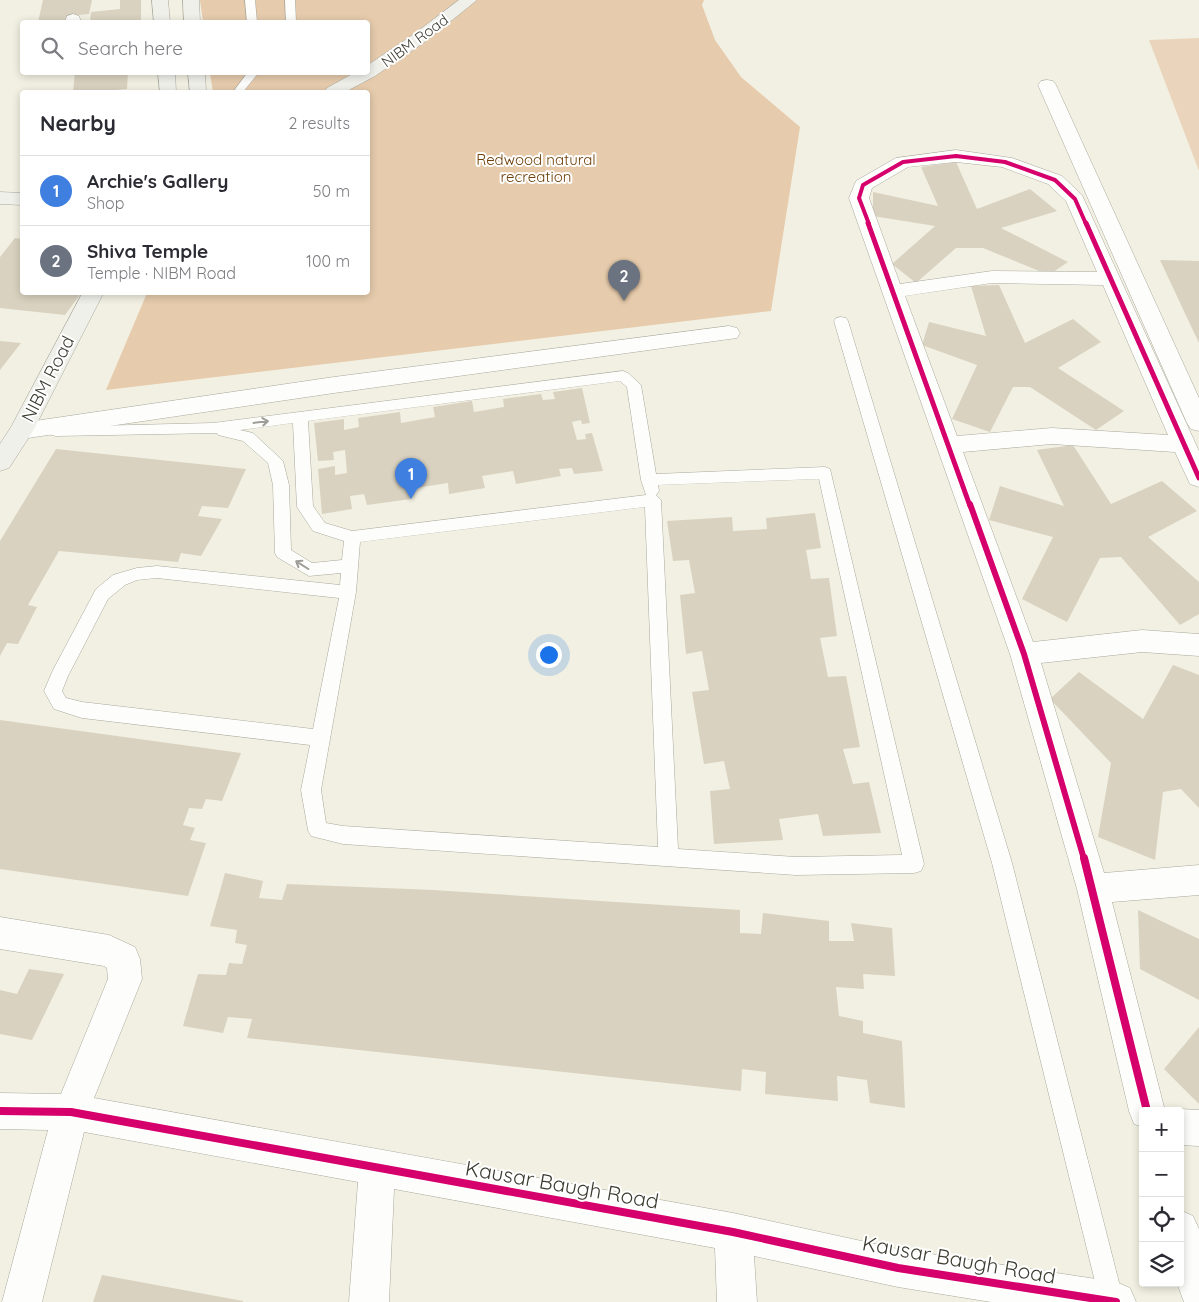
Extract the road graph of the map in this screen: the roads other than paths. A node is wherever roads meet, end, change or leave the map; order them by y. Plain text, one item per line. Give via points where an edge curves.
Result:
1 (160, 0) edge
2 (191, 0) edge
3 (250, 0) edge
4 (290, 0) edge
5 (469, 0) edge
6 (162, 20) edge
7 (192, 20) edge
8 (252, 20) edge
9 (291, 20) edge
10 (370, 73) edge
11 (166, 75) edge
12 (196, 75) edge
13 (252, 75) edge
14 (367, 75) edge
15 (1047, 85) dead end
16 (168, 90) edge
17 (198, 90) edge
18 (240, 90) edge
19 (337, 90) edge
20 (0, 198) edge
21 (20, 199) edge
22 (1110, 279) junction
23 (894, 291) junction
24 (92, 295) edge
25 (841, 321) dead end
26 (729, 333) dead end
27 (1176, 370) junction
28 (1199, 370) edge
29 (300, 417) junction
30 (1199, 423) edge
31 (213, 428) junction
32 (21, 431) junction
33 (1184, 444) junction
34 (948, 445) junction
35 (1, 459) edge
36 (1199, 478) edge
37 (649, 480) junction
38 (653, 500) junction
39 (352, 537) junction
40 (350, 566) junction
41 (348, 592) junction
42 (1199, 645) edge
43 (1024, 654) junction
44 (320, 738) junction
45 (668, 857) junction
46 (1199, 880) edge
47 (1093, 889) junction
48 (0, 933) edge
49 (1146, 1107) edge
50 (0, 1111) edge
51 (71, 1112) junction
52 (1184, 1127) edge
53 (1199, 1128) edge
54 (377, 1168) junction
55 (732, 1232) junction
56 (1184, 1242) edge
57 (1199, 1291) edge
58 (22, 1302) edge
59 (369, 1302) edge
60 (737, 1302) edge
61 (1112, 1302) edge
62 (1116, 1302) edge

1 - 6 main road
2 - 7 main road
3 - 8 lane
4 - 9 lane
5 - 10 main road, NIBM Road
11 - 16 main road
12 - 17 main road
13 - 18 lane
14 - 19 main road, NIBM Road
15 - 27 street
20 - 21 main road
22 - 23 street via 992,277
22 - 23 street via 1075,199 1055,180 1005,162 956,156 903,162 863,185 859,198
22 - 33 street
23 - 34 street
24 - 32 main road, NIBM Road
25 - 61 lane via 1002,863
26 - 32 street via 334,385
27 - 28 street
27 - 30 street
31 -> 29 lane
29 - 37 lane via 623,376 634,385
29 - 39 lane via 305,507 319,527
31 - 32 lane
40 -> 31 lane via 309,570 283,552 281,485 275,461 248,437
32 - 35 main road, NIBM Road
33 - 34 street via 1052,436
33 - 36 street
34 - 43 street
37 - 38 lane
37 - 45 lane via 825,473 914,864 796,866
38 - 39 lane
38 - 45 lane
39 - 40 lane
40 - 41 lane
41 - 44 lane
41 - 44 lane via 156,572 119,580 102,594 59,675 54,691 60,704 82,710
42 - 43 street via 1142,641
43 - 47 street
44 - 45 lane via 311,790 318,830 343,835
46 - 47 street
47 - 49 street
48 - 51 street via 109,950 123,959 125,979
50 - 51 street, Kausar Baugh Road
51 - 54 street, Kausar Baugh Road
51 - 58 street
52 - 53 street
54 - 55 street, Kausar Baugh Road
54 - 59 street
55 - 60 street
55 - 61 street, Kausar Baugh Road via 898,1268
56 - 57 street
61 - 62 street, Kausar Baugh Road

